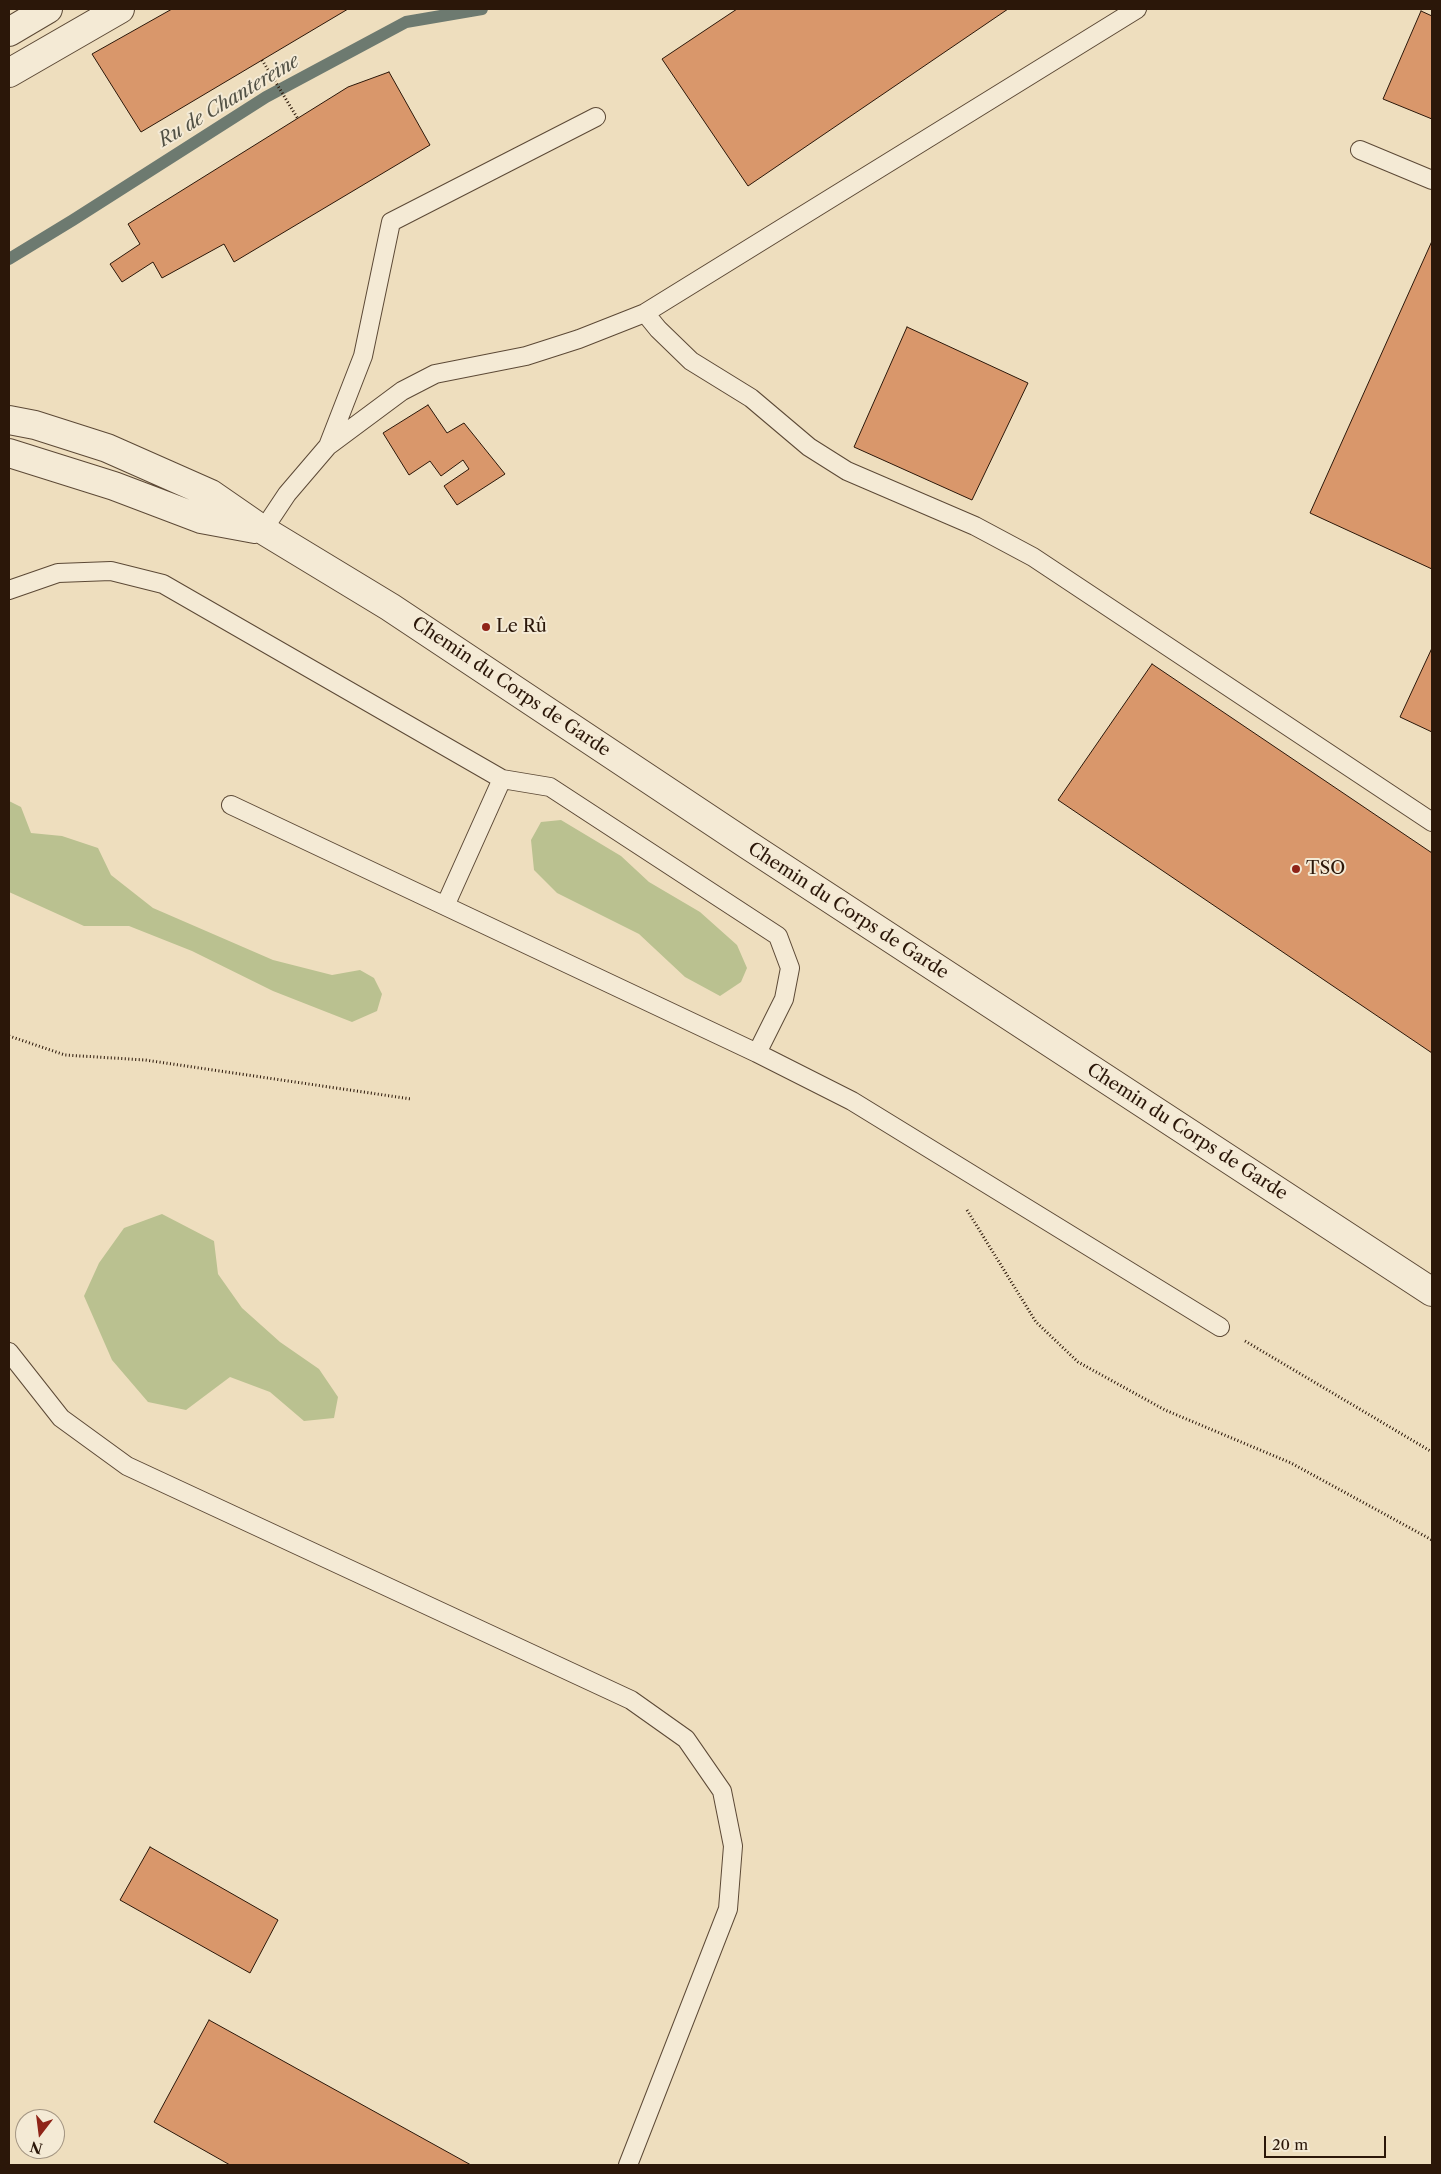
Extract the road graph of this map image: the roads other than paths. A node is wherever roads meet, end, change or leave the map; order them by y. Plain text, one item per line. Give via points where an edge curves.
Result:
1 (48, 9) edge
2 (120, 9) edge
3 (1137, 9) edge
4 (9, 32) edge
5 (9, 73) edge
6 (596, 117) dead end
7 (1360, 150) dead end
8 (1432, 180) edge
9 (645, 314) junction
10 (9, 420) edge
11 (328, 446) junction
12 (9, 452) edge
13 (264, 530) junction
14 (9, 590) edge
15 (502, 780) junction
16 (231, 805) dead end
17 (1432, 822) edge
18 (445, 906) junction
19 (757, 1053) junction
20 (1432, 1292) edge
21 (1220, 1327) road end
22 (9, 1352) edge
23 (628, 2165) edge

1 - 4 street
2 - 5 street
3 - 9 lane
6 - 11 lane via 391,222 363,356
7 - 8 lane
9 - 11 lane via 579,340 526,356 435,374 402,391
9 - 17 lane via 691,361 751,398 809,447 847,471 975,526 1033,557
10 - 13 street, Chemin du Corps de Garde via 35,425 116,452 211,494
11 - 13 lane via 288,494
12 - 13 street, Chemin du Corps de Garde via 201,519
13 - 20 street, Chemin du Corps de Garde via 390,607
14 - 15 lane via 58,573 111,571 163,584
15 - 18 lane
15 - 19 lane via 550,786 778,936 790,968 784,999
16 - 18 lane
18 - 19 lane
19 - 21 lane via 852,1101
22 - 23 lane via 61,1418 127,1466 631,1700 686,1740 722,1791 733,1846 728,1909

